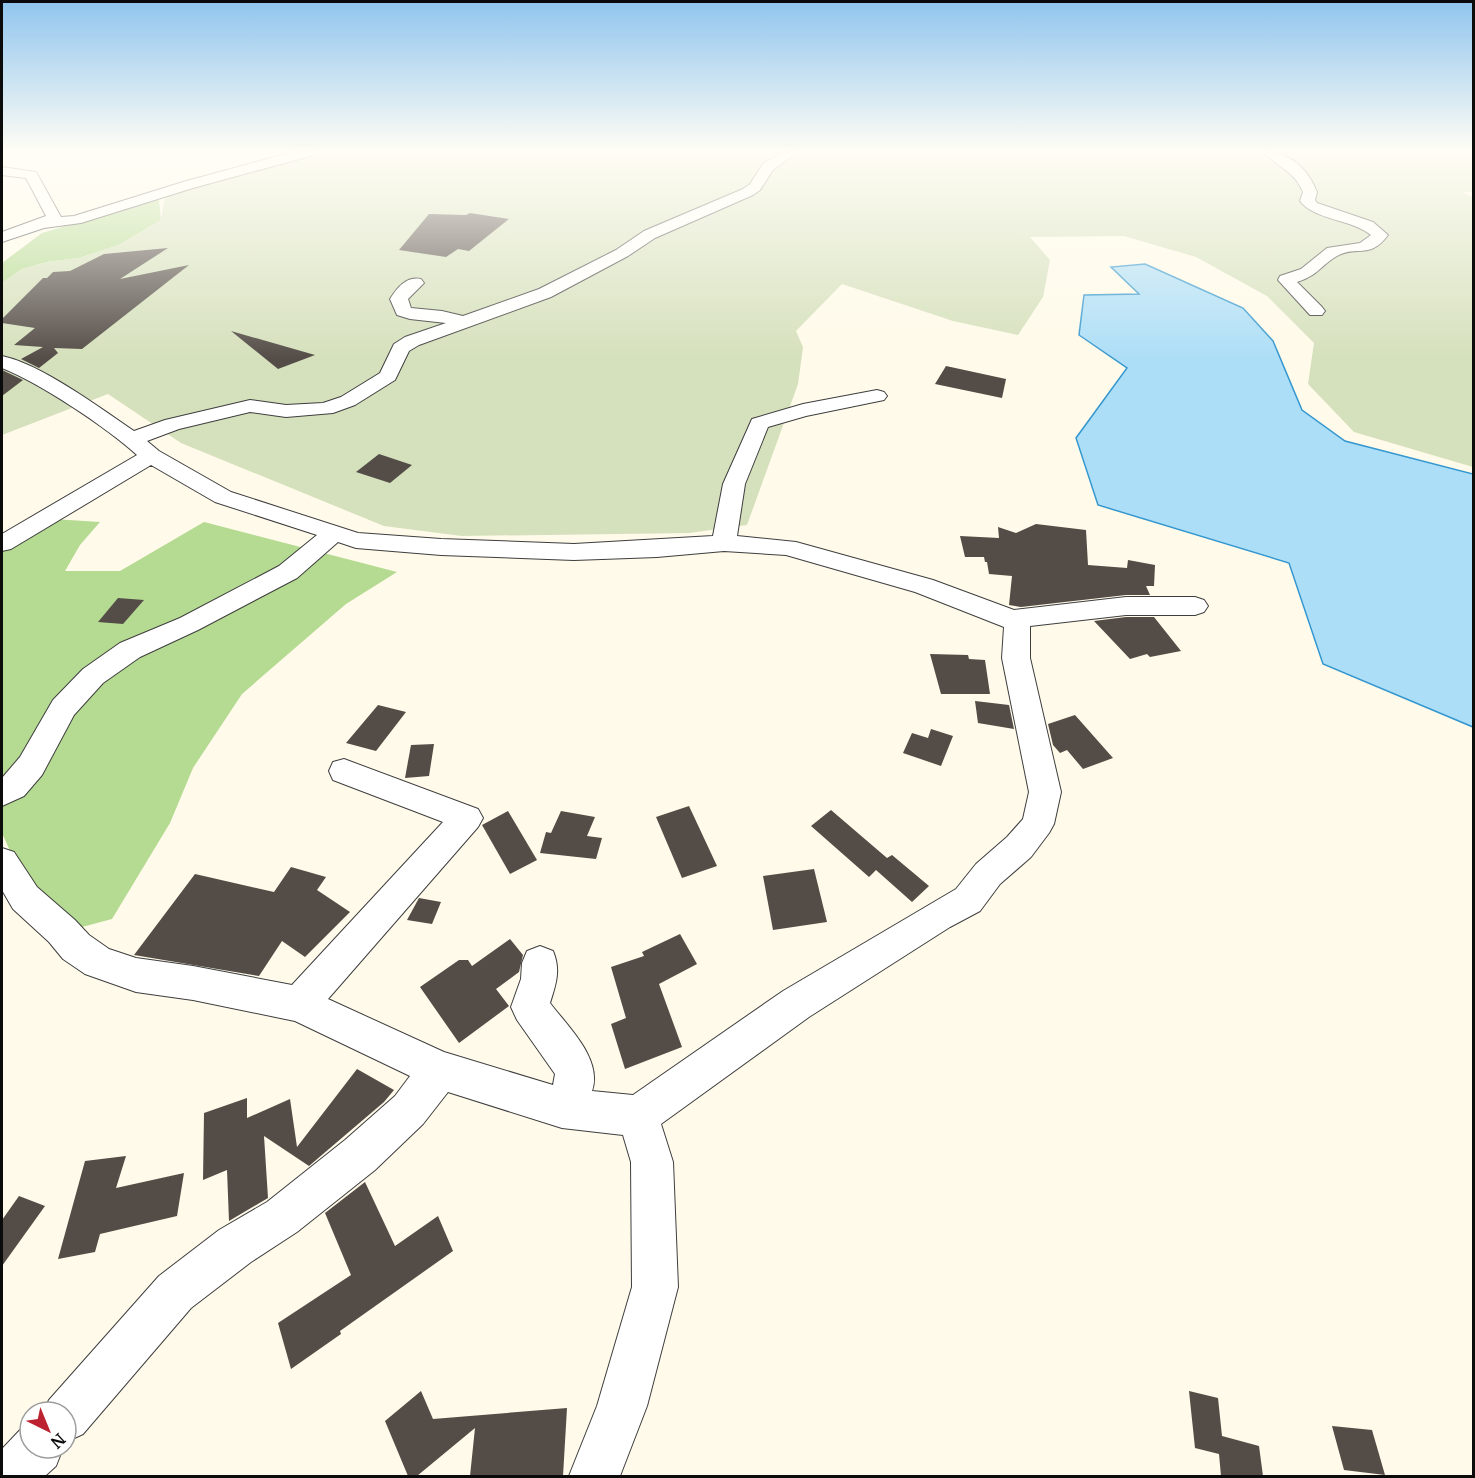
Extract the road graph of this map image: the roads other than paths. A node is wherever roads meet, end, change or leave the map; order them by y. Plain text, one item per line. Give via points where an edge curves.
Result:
1 (48, 221) edge
2 (69, 221) edge
3 (682, 221) edge
4 (1357, 221) edge
5 (42, 225) junction
6 (2, 237) edge
7 (415, 284) dead end
8 (1316, 311) dead end
9 (463, 322) junction
10 (2, 362) edge
11 (877, 396) dead end
12 (132, 439) junction
13 (152, 456) junction
14 (333, 534) junction
15 (724, 543) junction
16 (2, 544) edge
17 (1195, 606) dead end
18 (1012, 619) junction
19 (344, 771) dead end
20 (2, 793) edge
21 (2, 862) edge
22 (540, 963) dead end
23 (299, 1004) junction
24 (440, 1070) junction
25 (562, 1108) junction
26 (638, 1116) junction
27 (78, 1403) edge
28 (26, 1460) edge
29 (10, 1476) edge
30 (595, 1476) edge

1 - 5 street
2 - 5 street
3 - 9 street via 545,293
4 - 8 street via 1380,235 1363,247 1333,251 1307,273 1286,280
5 - 6 street
7 - 9 street via 399,299 403,311
9 - 12 street via 412,340 401,348 388,376 348,401 326,409 286,411 250,406 172,424
10 - 12 street via 72,399
11 - 15 street via 759,423 734,484
12 - 13 street
13 - 14 street via 223,497
13 - 16 street
14 - 15 street via 356,540 441,547 574,552
14 - 20 street via 288,572 130,650 93,676 63,708 32,766
15 - 18 street via 787,547 924,586
17 - 18 street via 1126,606
18 - 26 street via 1017,627 1018,669 1045,792 1038,824 1019,847 987,874 968,900 796,1004
19 - 23 street via 466,818
21 - 23 street via 25,898 76,947 98,962 136,975
22 - 25 street via 540,979 530,1007 576,1074
23 - 24 street
24 - 25 street
24 - 27 street via 409,1110 360,1155 282,1217 235,1246 175,1292
25 - 26 street
26 - 30 street via 652,1162 655,1287 622,1406
28 - 29 street

